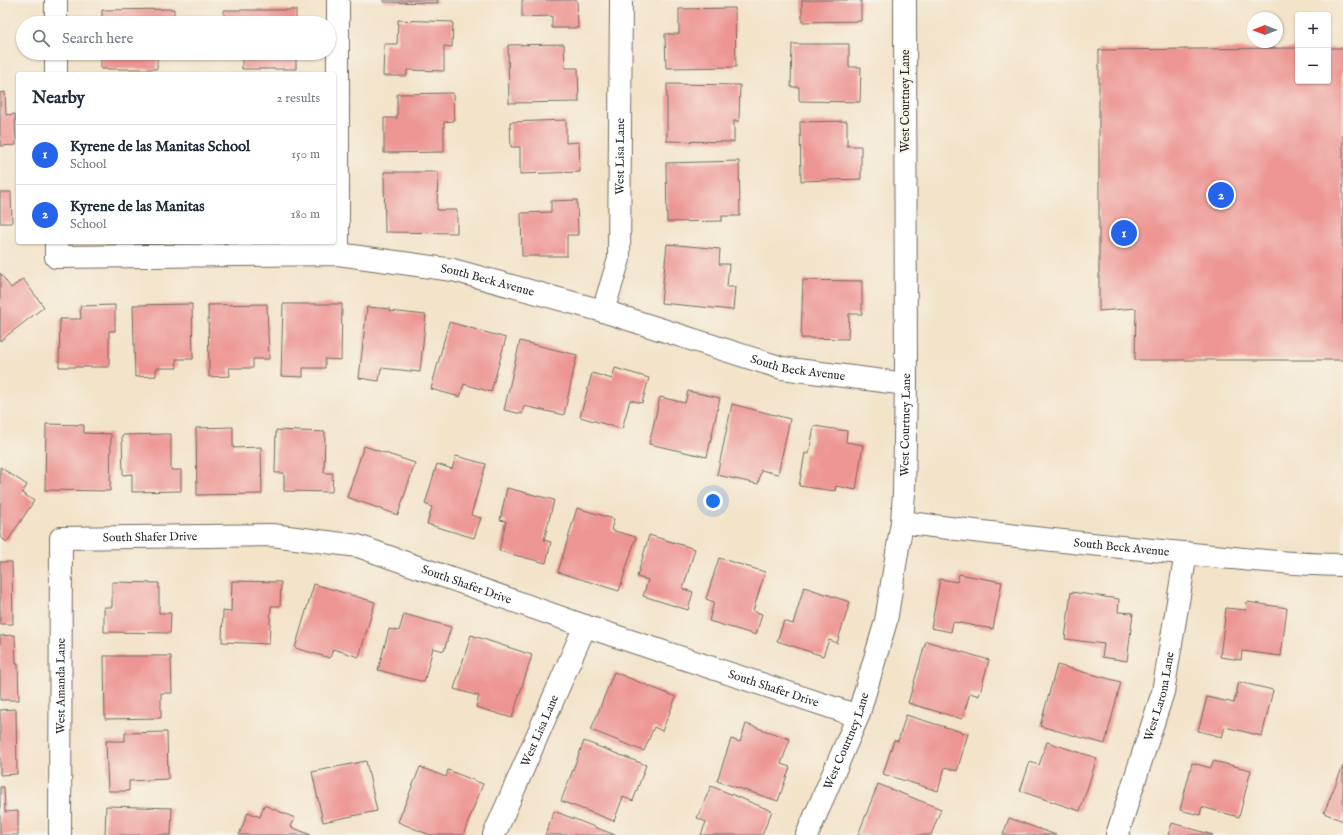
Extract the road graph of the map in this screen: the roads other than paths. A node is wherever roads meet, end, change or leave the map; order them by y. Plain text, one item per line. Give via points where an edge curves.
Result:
1 (56, 0) edge
2 (338, 0) edge
3 (621, 0) edge
4 (905, 0) edge
5 (56, 16) edge
6 (56, 60) edge
7 (56, 72) edge
8 (56, 249) edge
9 (338, 254) junction
10 (603, 311) junction
11 (906, 384) junction
12 (902, 522) junction
13 (61, 538) joint
14 (1186, 553) junction
15 (1343, 565) edge
16 (585, 626) junction
17 (858, 716) junction
18 (60, 835) edge
19 (494, 835) edge
20 (808, 835) edge
21 (1117, 835) edge

1 - 5 street
2 - 9 street
3 - 10 street, West Lisa Lane via 619,259
4 - 11 street, West Courtney Lane
6 - 7 street
8 - 9 street, South Beck Avenue
9 - 10 street, South Beck Avenue via 453,270
10 - 11 street, South Beck Avenue via 782,368
11 - 12 street, West Courtney Lane
12 - 14 street, South Beck Avenue
12 - 17 street, West Courtney Lane via 886,621
13 - 16 street, South Shafer Drive via 272,535 358,546
13 - 18 street, West Amanda Lane
14 - 15 street, South Beck Avenue
14 - 21 street, West Larona Lane via 1163,692
16 - 17 street, South Shafer Drive
16 - 19 street, West Lisa Lane
17 - 20 street, West Courtney Lane

